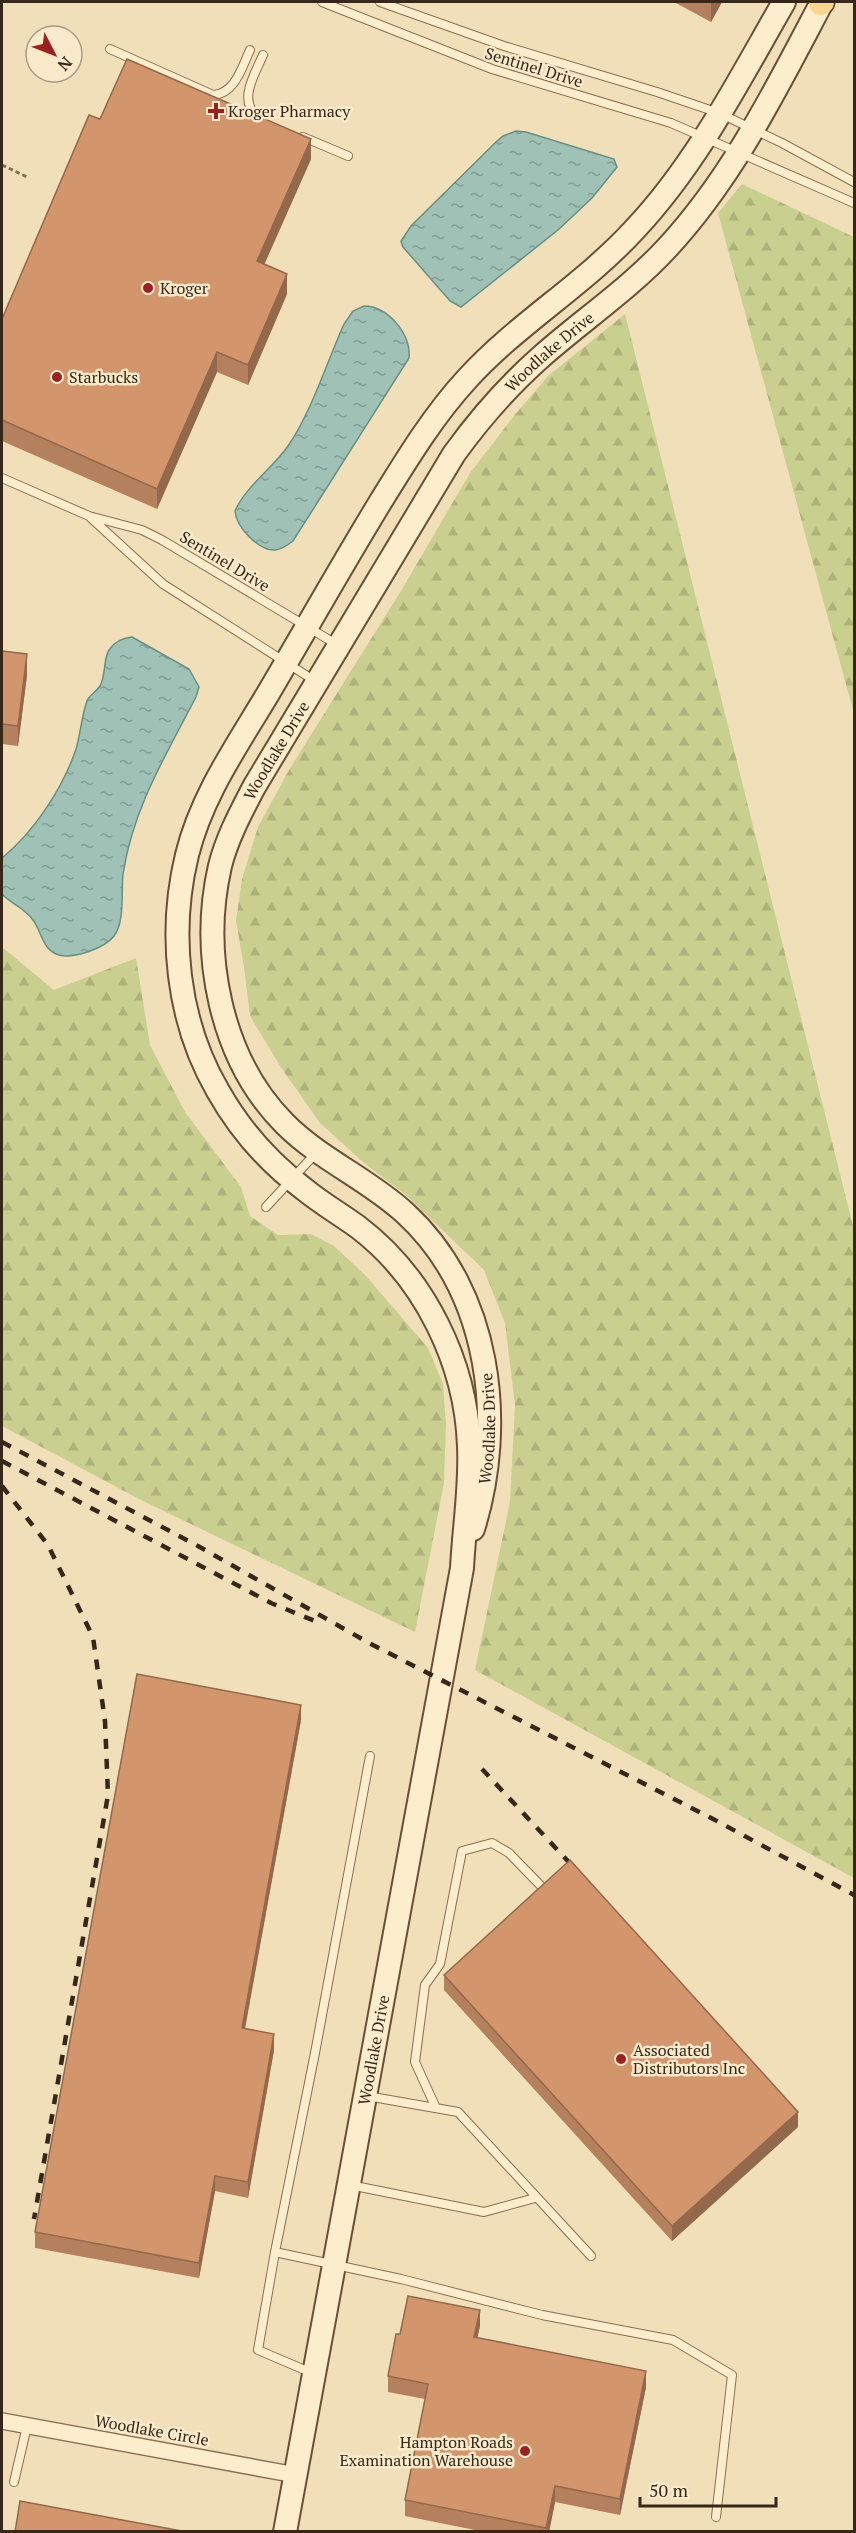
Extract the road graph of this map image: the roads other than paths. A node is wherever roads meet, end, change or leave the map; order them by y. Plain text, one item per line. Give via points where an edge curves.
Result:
1 (322, 2) edge
2 (380, 2) edge
3 (784, 2) edge
4 (822, 2) edge
5 (110, 49) dead end
6 (250, 50) dead end
7 (263, 56) dead end
8 (719, 113) junction
9 (269, 123) edge
10 (753, 128) junction
11 (299, 135) edge
12 (705, 137) junction
13 (739, 152) junction
14 (348, 156) dead end
15 (855, 182) edge
16 (855, 203) edge
17 (2, 478) edge
18 (89, 516) junction
19 (306, 626) junction
20 (339, 646) junction
21 (286, 662) junction
22 (318, 682) junction
23 (317, 1152) junction
24 (291, 1180) junction
25 (266, 1207) dead end
26 (462, 1568) junction
27 (370, 1756) dead end
28 (541, 1886) edge
29 (365, 2096) junction
30 (436, 2108) junction
31 (349, 2185) junction
32 (535, 2198) junction
33 (275, 2252) junction
34 (591, 2256) dead end
35 (334, 2265) junction
36 (314, 2374) junction
37 (2, 2421) edge
38 (27, 2426) junction
39 (296, 2475) junction
40 (14, 2482) dead end
41 (716, 2517) dead end
42 (285, 2532) edge

1 - 12 lane, Sentinel Drive via 481,65
2 - 8 lane, Sentinel Drive via 504,46
3 - 8 street, Woodlake Drive
4 - 10 street, Woodlake Drive
5 - 6 lane via 213,94 226,92 232,86
7 - 9 lane via 247,99 252,113
8 - 10 lane, Sentinel Drive
8 - 12 street, Woodlake Drive
10 - 13 street, Woodlake Drive
10 - 15 lane, Sentinel Drive
11 - 14 lane
12 - 13 lane, Sentinel Drive
12 - 19 street, Woodlake Drive via 635,230 510,336 442,408 404,463
13 - 16 lane, Sentinel Drive
13 - 20 street, Woodlake Drive via 668,247 621,294 518,378 474,427 436,482
17 - 18 lane, Sentinel Drive
18 - 19 lane, Sentinel Drive via 142,530 162,540
18 - 21 lane, Sentinel Drive via 163,584
19 - 20 lane, Sentinel Drive
19 - 21 street, Woodlake Drive
20 - 22 street, Woodlake Drive
21 - 22 lane, Sentinel Drive
21 - 24 street, Woodlake Drive via 202,810 187,855 177,927 183,995 208,1072 239,1125
22 - 23 street, Woodlake Drive via 240,812 221,865 213,922 218,988 238,1052 271,1109
23 - 24 lane
23 - 26 street, Woodlake Drive via 406,1214 448,1268 473,1323 488,1382 491,1429 483,1498
24 - 25 lane
24 - 26 street, Woodlake Drive via 359,1228 388,1255 416,1289 444,1340 462,1394 468,1433
26 - 29 street, Woodlake Drive
27 - 33 lane
28 - 30 lane via 509,1853 492,1843 462,1851 440,1964 425,1985 415,2062
29 - 30 lane
29 - 31 street, Woodlake Drive
30 - 32 lane via 458,2112
31 - 32 lane via 484,2212
31 - 35 street, Woodlake Drive
32 - 34 lane
33 - 35 lane
33 - 36 lane via 258,2350
35 - 36 street, Woodlake Drive
35 - 41 lane via 542,2315 673,2340 732,2375
36 - 39 street, Woodlake Drive
37 - 38 street, Woodlake Circle
38 - 39 street, Woodlake Circle
38 - 40 lane
39 - 42 street, Woodlake Drive

